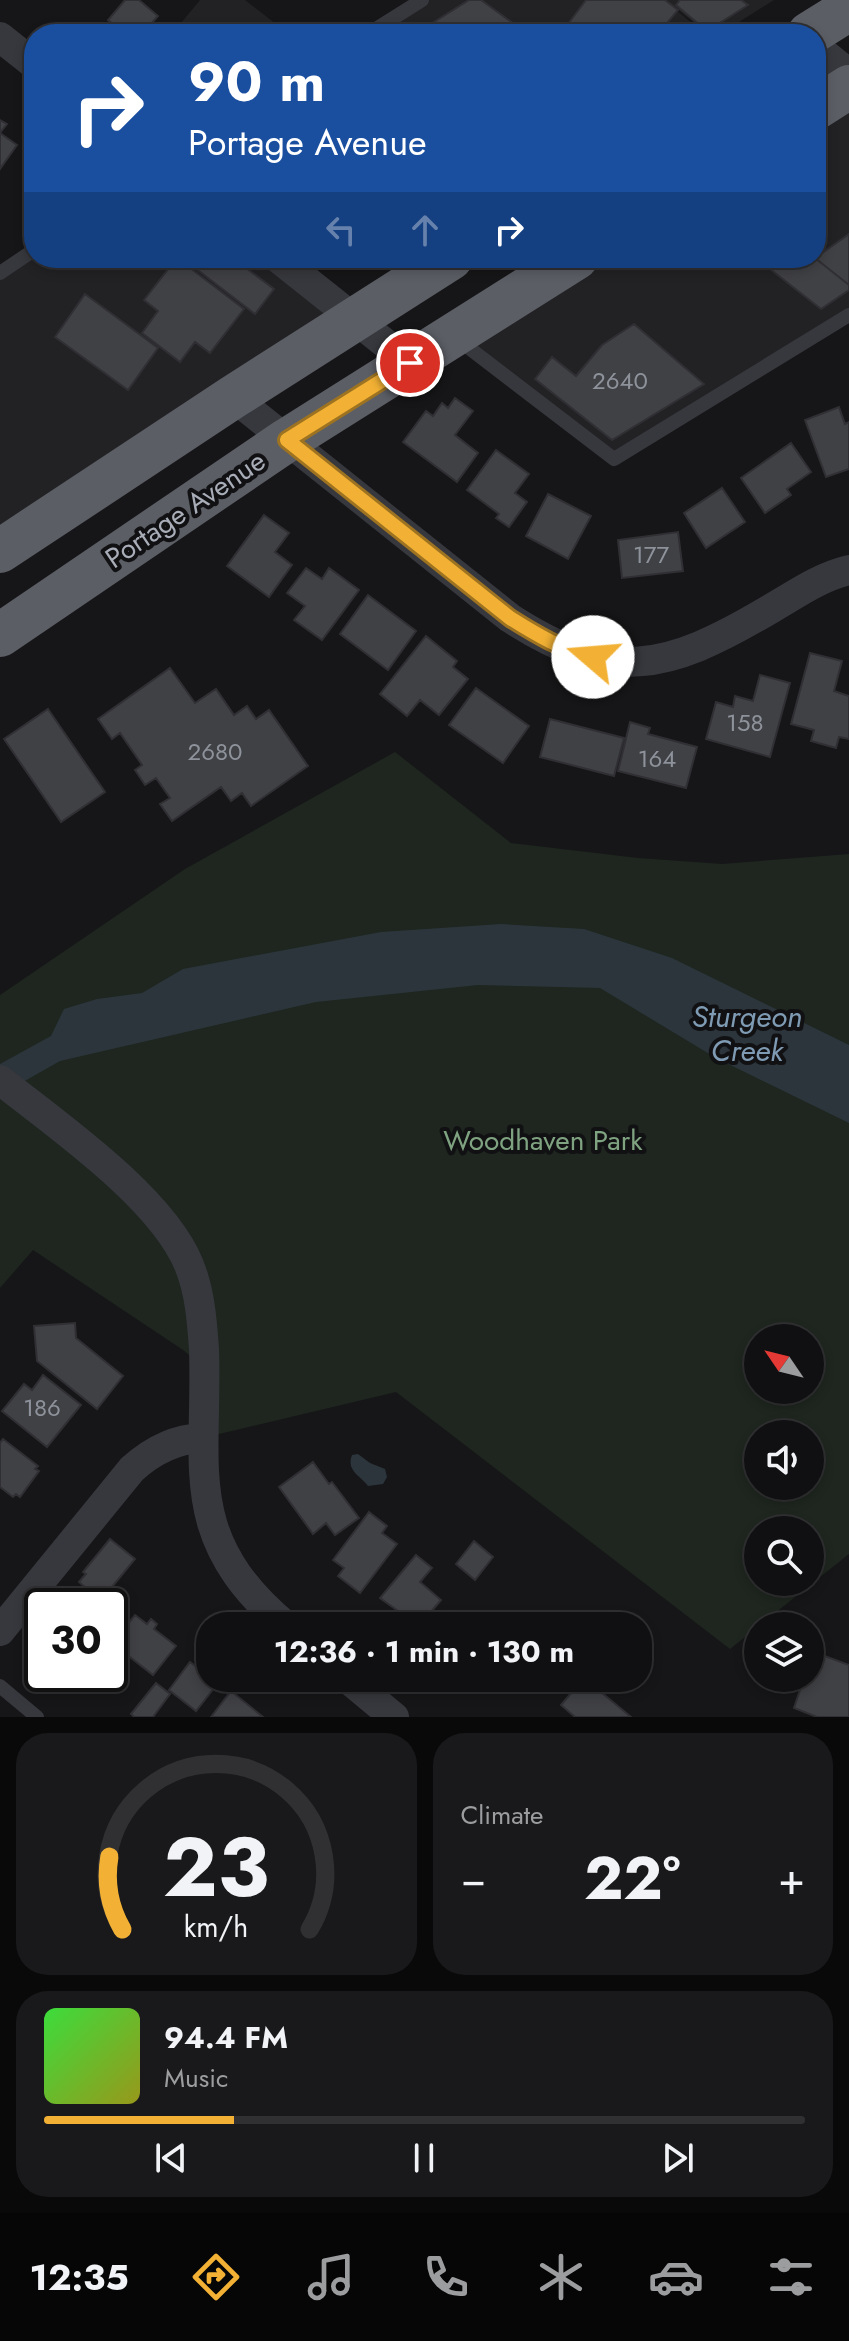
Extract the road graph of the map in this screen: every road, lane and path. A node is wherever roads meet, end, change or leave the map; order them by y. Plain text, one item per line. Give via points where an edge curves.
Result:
1 (422, 0) edge
2 (849, 9) edge
3 (384, 24) edge
4 (825, 24) edge
5 (0, 37) edge
6 (826, 55) edge
7 (24, 56) edge
8 (849, 74) edge
9 (849, 87) edge
10 (826, 102) edge
11 (24, 257) edge
12 (291, 268) edge
13 (435, 268) edge
14 (560, 268) edge
15 (0, 273) edge
16 (849, 315) edge
17 (356, 319) junction
18 (453, 336) junction
19 (410, 363) junction
20 (233, 397) junction
21 (287, 440) junction
22 (0, 551) edge
23 (849, 570) edge
24 (0, 635) edge
25 (0, 1080) edge
26 (202, 1438) junction
27 (272, 1612) edge
28 (0, 1631) edge
29 (0, 1686) edge
30 (364, 1692) edge
31 (37, 1717) edge
32 (394, 1717) edge

1 - 3 lane
2 - 4 highway
5 - 7 street
6 - 8 street
9 - 10 highway
11 - 15 lane
12 - 17 street
13 - 17 highway
14 - 18 highway, Portage Avenue
16 - 18 lane via 614,459
17 - 19 street
17 - 20 highway
18 - 19 highway, Portage Avenue
19 - 21 highway, Portage Avenue
20 - 21 street
20 - 22 highway
21 - 23 street via 510,618 574,653 613,661 681,655
21 - 24 highway, Portage Avenue
25 - 26 street via 85,1147 155,1214 179,1246 202,1315
26 - 27 street via 203,1481 215,1534 248,1589
26 - 28 street via 183,1438 132,1469
29 - 31 lane
30 - 32 street

